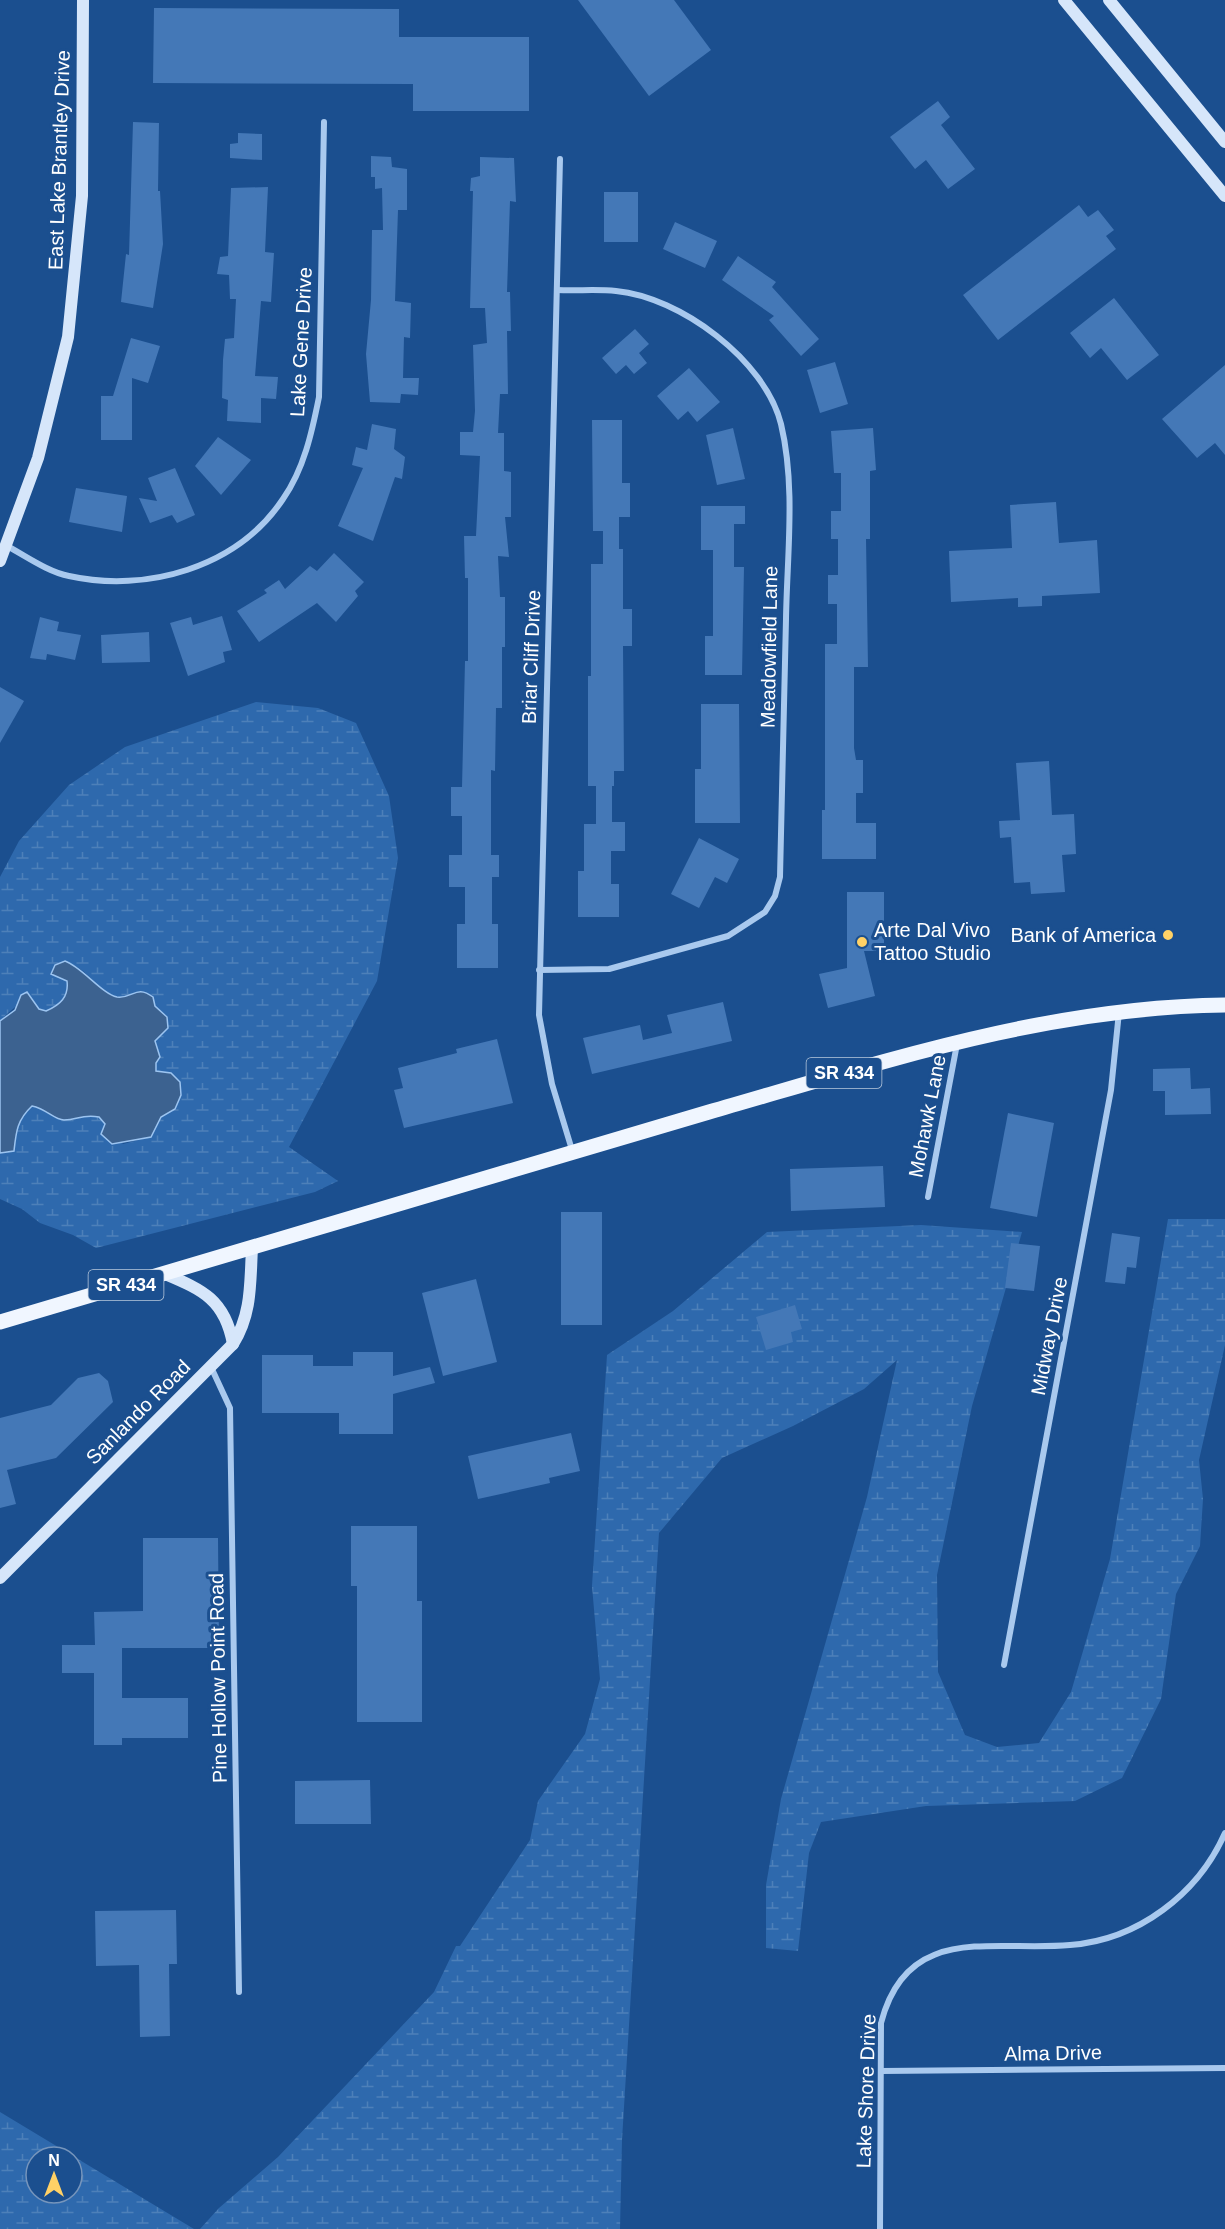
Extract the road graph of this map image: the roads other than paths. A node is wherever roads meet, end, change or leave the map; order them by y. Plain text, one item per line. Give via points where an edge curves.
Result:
1 (83, 0) edge
2 (1064, 0) edge
3 (1109, 0) edge
4 (324, 122) dead end
5 (1225, 142) edge
6 (560, 159) dead end
7 (1225, 196) edge
8 (557, 290) junction
9 (7, 546) junction
10 (0, 561) edge
11 (539, 970) junction
12 (1225, 1005) edge
13 (1119, 1012) junction
14 (958, 1041) junction
15 (573, 1151) junction
16 (928, 1197) dead end
17 (252, 1248) junction
18 (165, 1274) junction
19 (0, 1322) edge
20 (233, 1344) junction
21 (211, 1367) junction
22 (0, 1578) edge
23 (1004, 1665) dead end
24 (1225, 1834) edge
25 (239, 1992) dead end
26 (1225, 2068) edge
27 (881, 2072) junction
28 (880, 2229) edge

1 - 9 street, East Lake Brantley Drive via 82,196 68,337 38,458
2 - 7 street
3 - 5 street
4 - 9 street, Lake Gene Drive via 319,397 313,429 283,500 253,533 216,557 172,576 122,583 67,576
6 - 8 street, Briar Cliff Drive
8 - 11 street, Briar Cliff Drive
8 - 11 street, Meadowfield Lane via 617,291 653,299 687,316 717,336 748,365 768,394 780,423 789,492 780,877 776,896 765,912 728,936 609,969
9 - 10 street, East Lake Brantley Drive
11 - 15 street, Briar Cliff Drive via 542,1041
12 - 13 main road, SR 434
13 - 14 main road, SR 434 via 1026,1025
13 - 23 street, Midway Drive via 1111,1090
14 - 15 main road, SR 434
14 - 16 street, Mohawk Lane
15 - 17 main road, SR 434
17 - 18 main road, SR 434
17 - 20 street, Sanlando Road via 249,1308
18 - 19 main road, SR 434
18 - 20 street via 197,1288 217,1303 229,1323
20 - 21 street, Sanlando Road
21 - 22 street, Sanlando Road
21 - 25 street, Pine Hollow Point Road via 230,1408
24 - 27 street, Lake Shore Drive via 1209,1866 1191,1886 1165,1909 1135,1927 1103,1940 1070,1945 968,1946 928,1956 912,1967 887,2002 881,2023
26 - 27 street, Alma Drive
27 - 28 street, Lake Shore Drive

